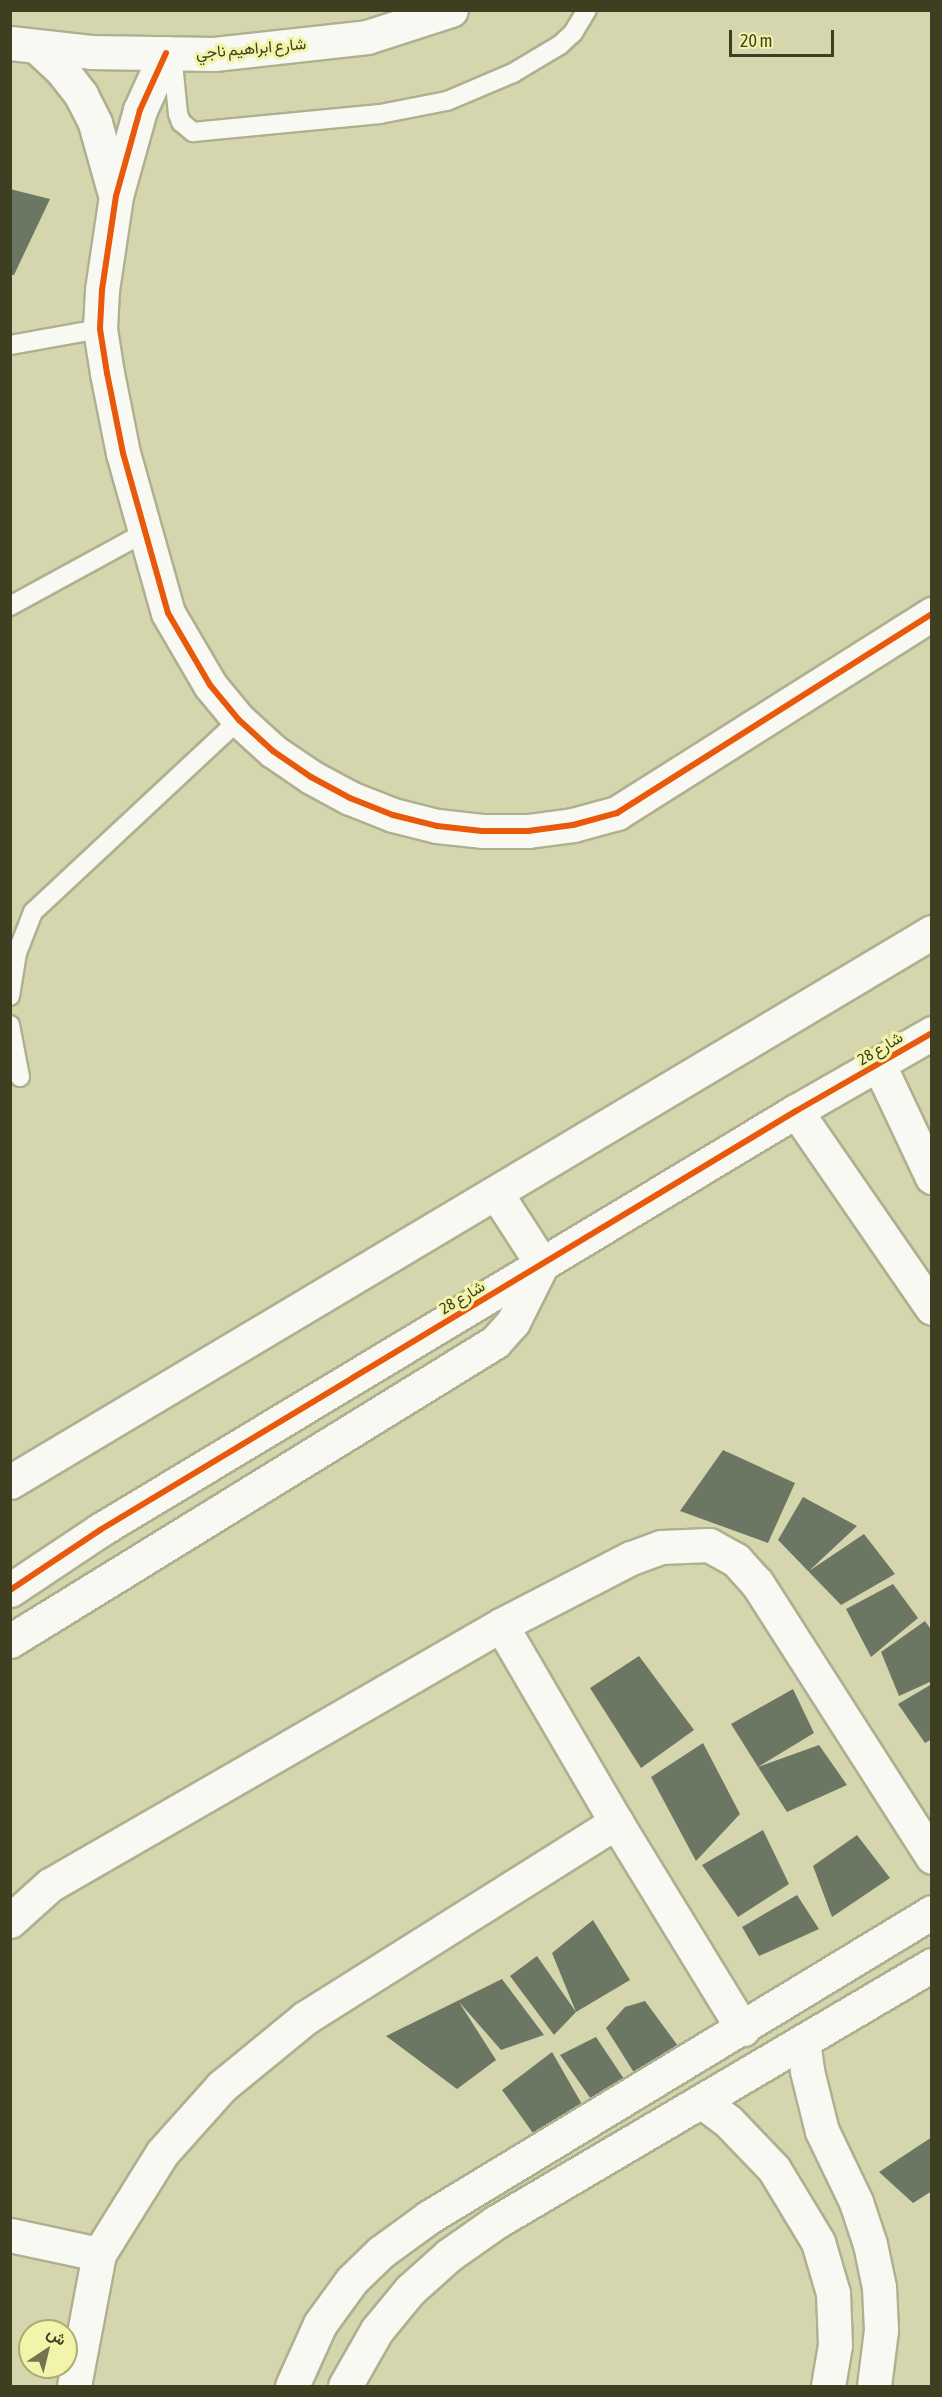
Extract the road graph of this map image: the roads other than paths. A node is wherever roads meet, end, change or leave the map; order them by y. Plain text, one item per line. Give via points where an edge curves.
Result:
1 (451, 10) edge
2 (587, 10) edge
3 (24, 45) edge
4 (169, 53) junction
5 (116, 196) junction
6 (100, 329) junction
7 (10, 345) edge
8 (144, 533) junction
9 (10, 606) edge
10 (932, 614) edge
11 (239, 720) junction
12 (932, 932) edge
13 (10, 996) edge
14 (10, 1025) edge
15 (932, 1033) edge
16 (879, 1065) junction
17 (20, 1077) dead end
18 (796, 1111) junction
19 (932, 1177) edge
20 (496, 1193) junction
21 (542, 1264) junction
22 (932, 1308) edge
23 (10, 1482) edge
24 (10, 1590) edge
25 (501, 1625) junction
26 (10, 1641) edge
27 (616, 1822) junction
28 (932, 1857) edge
29 (932, 1912) edge
30 (10, 1921) edge
31 (932, 1965) edge
32 (743, 2028) junction
33 (803, 2041) junction
34 (702, 2102) junction
35 (864, 2226) junction
36 (10, 2235) edge
37 (818, 2242) junction
38 (99, 2254) junction
39 (74, 2386) edge
40 (292, 2386) edge
41 (345, 2386) edge
42 (828, 2386) edge
43 (874, 2386) edge

1 - 4 street, شارع ابراهيم ناجي via 367,37 214,54
2 - 4 lane via 560,45 513,73 447,101 380,114 193,132 178,114
3 - 4 street, شارع ابراهيم ناجي via 91,52
3 - 5 street via 61,69 81,95 95,123
4 - 5 street via 140,110
5 - 6 street
6 - 7 lane
6 - 8 street via 123,453
8 - 9 lane
8 - 11 street via 168,613 210,685
10 - 11 street via 617,813 573,825 528,831 482,831 437,826 393,815 310,777
11 - 13 lane via 33,912 17,953
12 - 20 street
14 - 17 lane
15 - 16 street, شارع 28
16 - 18 street, شارع 28
16 - 19 street
18 - 21 street, شارع 28
18 - 22 street
20 - 21 street
20 - 23 street
21 - 24 street, شارع 28 via 100,1530
21 - 26 street via 513,1322 495,1342
25 - 27 street
25 - 28 street via 631,1558 662,1547 709,1545 736,1560 757,1583
25 - 30 street via 50,1885
27 - 32 street
27 - 38 street via 304,2018 222,2086 162,2153
29 - 32 street
31 - 33 street
32 - 40 street via 429,2217 381,2252 352,2280 320,2324
33 - 34 street
33 - 35 street via 822,2131
34 - 37 street via 736,2129 774,2169
34 - 41 street via 496,2222 448,2255 410,2290 377,2330
35 - 37 street
35 - 43 street via 879,2287 881,2330
36 - 38 street
37 - 42 street via 833,2293 835,2345
38 - 39 street

